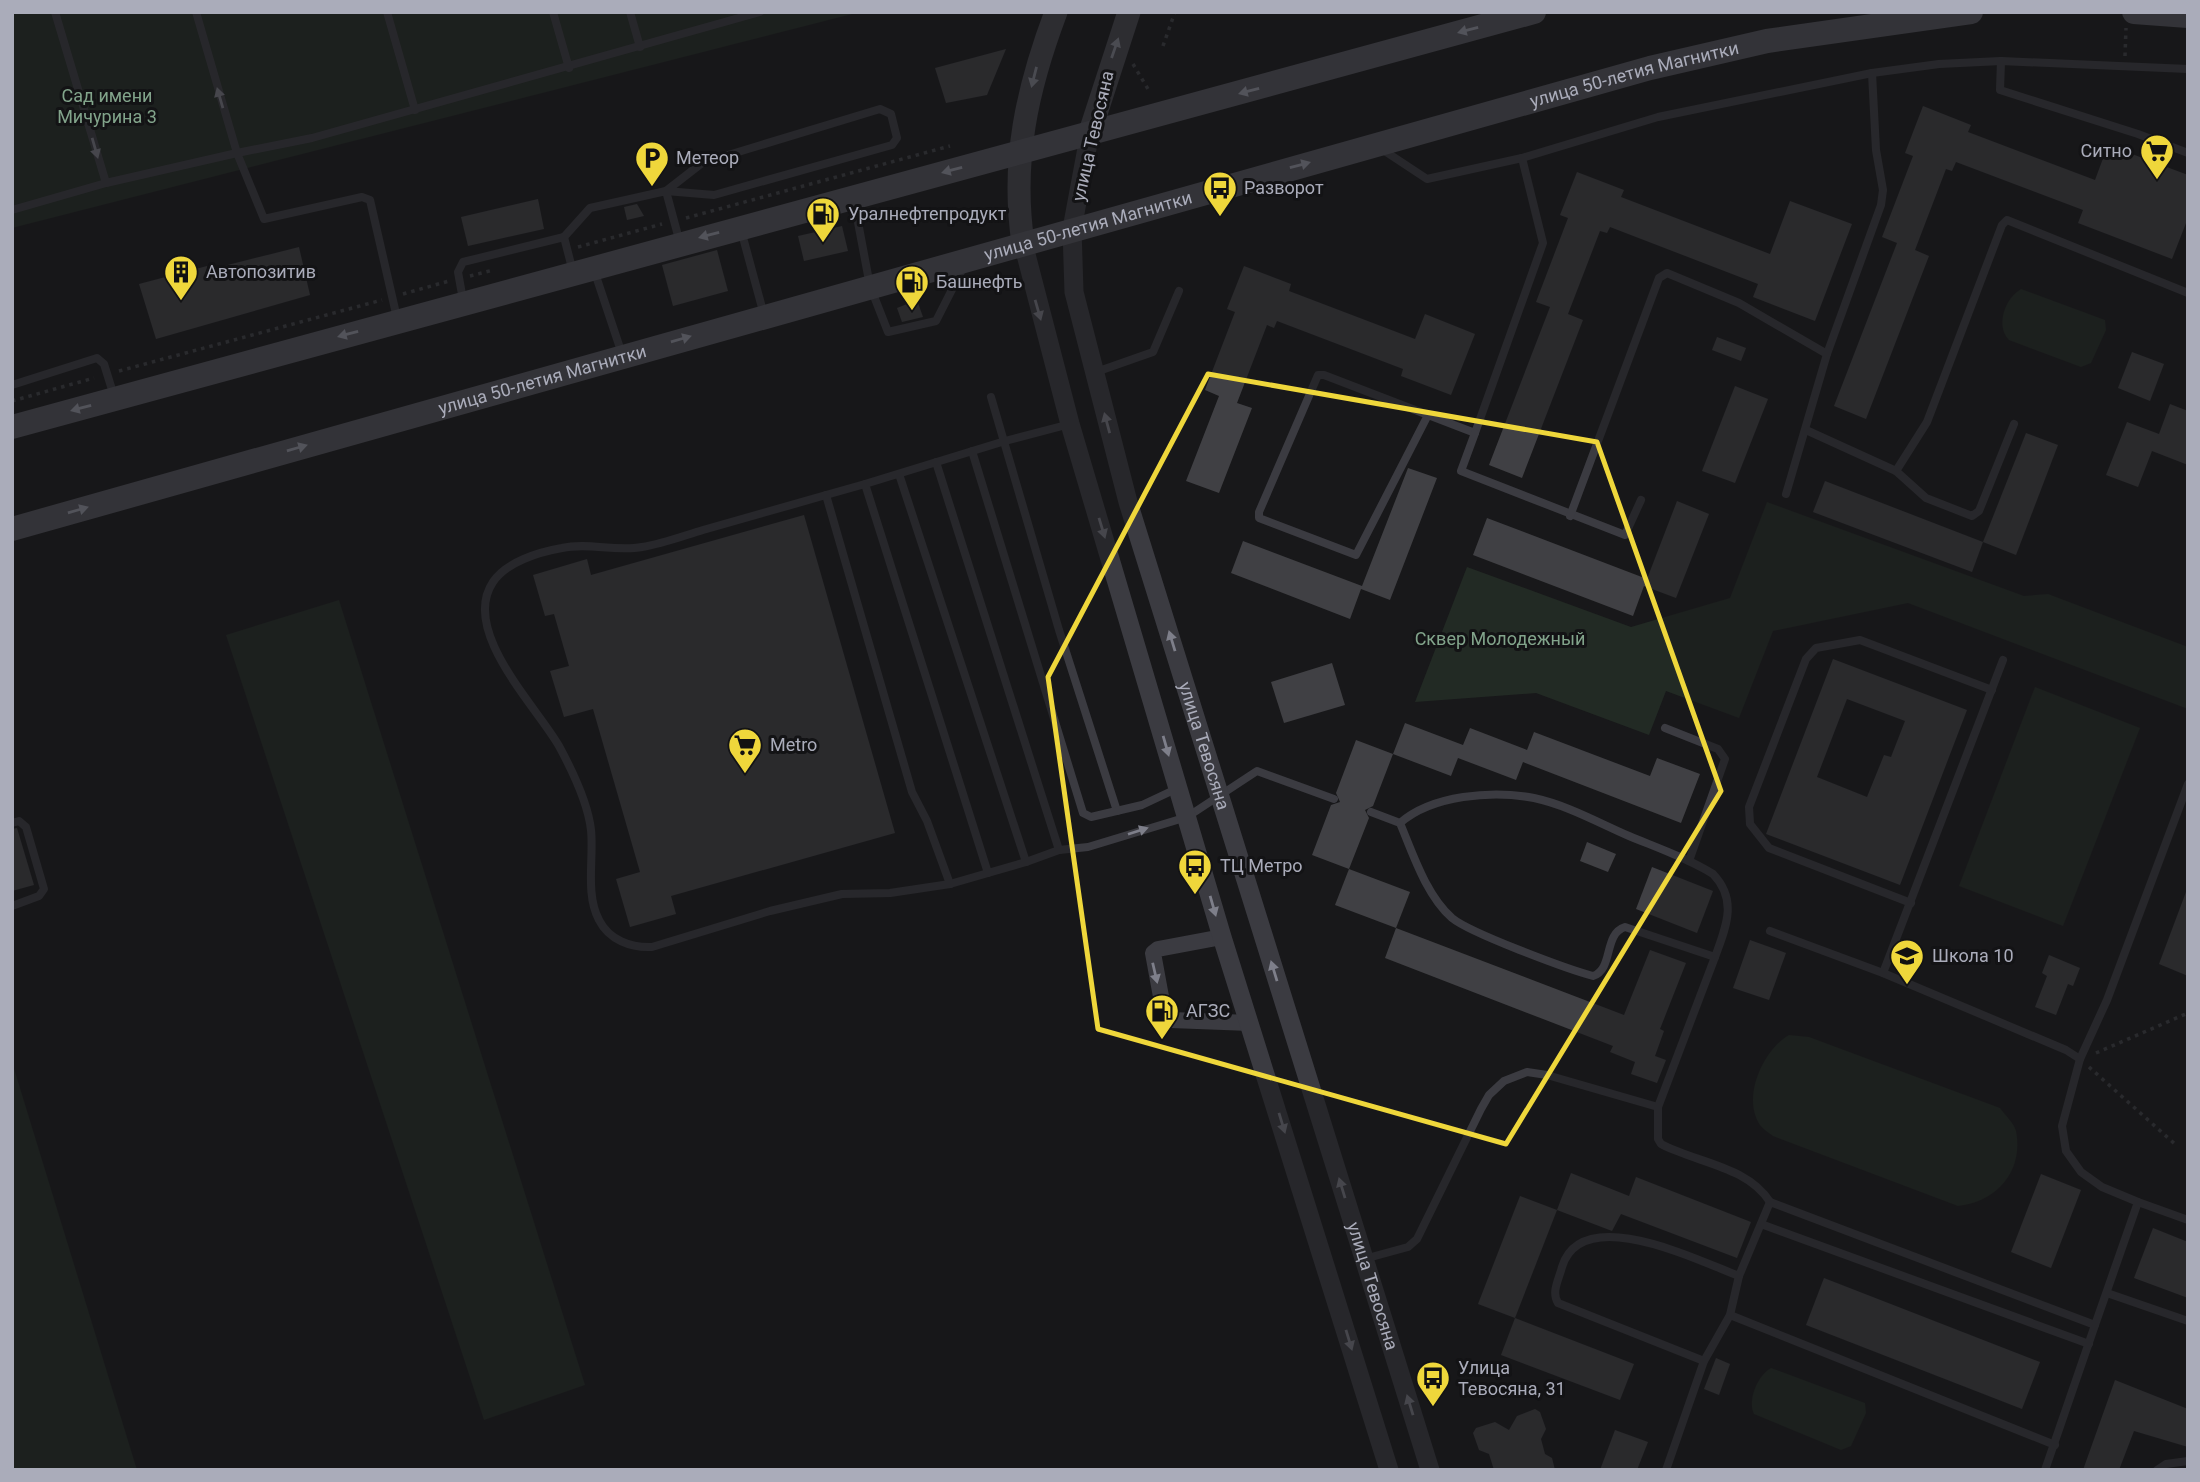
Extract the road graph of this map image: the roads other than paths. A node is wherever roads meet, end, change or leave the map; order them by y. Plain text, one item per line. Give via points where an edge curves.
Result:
1 (55, 12) edge
2 (196, 12) edge
3 (387, 12) edge
4 (553, 12) edge
5 (630, 12) edge
6 (760, 12) edge
7 (1056, 12) edge
8 (1129, 12) edge
9 (1534, 12) edge
10 (1971, 12) edge
11 (2188, 16) edge
12 (2130, 19) edge
13 (640, 47) junction
14 (2001, 61) junction
15 (569, 68) junction
16 (2188, 69) edge
17 (1872, 73) junction
18 (415, 110) junction
19 (1090, 132) junction
20 (1375, 145) junction
21 (236, 153) junction
22 (1018, 153) junction
23 (2188, 153) edge
24 (1522, 158) junction
25 (106, 183) junction
26 (666, 191) junction
27 (853, 196) junction
28 (12, 210) edge
29 (740, 227) junction
30 (1072, 229) junction
31 (677, 232) junction
32 (564, 237) junction
33 (1023, 243) junction
34 (968, 259) junction
35 (578, 263) junction
36 (870, 286) junction
37 (461, 291) junction
38 (1179, 291) dead end
39 (2188, 293) edge
40 (395, 309) junction
41 (764, 316) junction
42 (1827, 354) junction
43 (623, 356) junction
44 (1093, 373) junction
45 (12, 385) edge
46 (991, 397) dead end
47 (115, 399) junction
48 (1427, 415) junction
49 (1070, 424) junction
50 (2014, 424) dead end
51 (12, 427) edge
52 (1807, 430) junction
53 (1475, 433) junction
54 (1004, 441) junction
55 (972, 451) junction
56 (936, 462) junction
57 (1896, 471) junction
58 (899, 474) junction
59 (865, 484) junction
60 (1786, 494) dead end
61 (826, 495) junction
62 (1641, 499) dead end
63 (1570, 516) junction
64 (12, 529) edge
65 (2003, 660) dead end
66 (1992, 690) junction
67 (1665, 728) dead end
68 (2188, 784) edge
69 (1178, 787) junction
70 (1219, 794) junction
71 (1334, 799) dead end
72 (1117, 811) junction
73 (1371, 813) dead end
74 (1187, 817) junction
75 (12, 823) edge
76 (1400, 823) junction
77 (1059, 850) junction
78 (1689, 861) junction
79 (1026, 862) junction
80 (988, 873) junction
81 (950, 884) junction
82 (1910, 903) junction
83 (12, 906) edge
84 (1770, 931) dead end
85 (1222, 937) junction
86 (1715, 957) junction
87 (1883, 973) junction
88 (1250, 1023) junction
89 (2080, 1059) junction
90 (1658, 1107) junction
91 (1770, 1202) junction
92 (2138, 1202) junction
93 (2188, 1220) edge
94 (1761, 1224) junction
95 (1364, 1259) junction
96 (1739, 1276) junction
97 (2107, 1293) junction
98 (1730, 1315) junction
99 (2188, 1321) edge
100 (2095, 1325) junction
101 (2089, 1344) junction
102 (1704, 1361) junction
103 (2055, 1445) junction
104 (2188, 1461) edge
105 (1389, 1470) edge
106 (1430, 1470) edge
107 (1666, 1470) edge
108 (2045, 1470) edge
109 (2157, 1470) edge

1 -> 25 lane
21 -> 2 lane
3 - 18 lane
4 - 15 lane
5 - 13 lane
6 - 13 lane
7 -> 22 main road, улица Тевосяна via 1034,71
19 -> 8 main road, улица Тевосяна
9 -> 19 main road
10 - 20 main road, улица 50-летия Магнитки via 1767,41 1650,68
11 - 12 main road
13 - 15 lane
14 - 16 lane
14 - 17 lane
14 - 23 lane via 2000,90
15 - 18 lane
17 - 24 lane via 1658,117
17 - 42 lane via 1881,205
18 - 21 lane
19 - 22 main road
19 - 30 street, улица Тевосяна
20 - 24 lane via 1427,180
30 -> 20 main road, улица 50-летия Магнитки
21 - 25 lane
21 - 40 lane via 264,219 362,197 370,200
22 -> 27 main road
22 - 33 main road, улица Тевосяна
24 - 53 lane via 1543,243
25 - 28 lane
26 - 26 lane via 702,163 880,109 889,112 897,135 892,145 714,195
26 - 31 lane
26 - 32 lane via 590,208
27 - 29 main road
27 - 36 lane
29 -> 31 main road
29 - 41 lane
30 - 33 main road, улица 50-летия Магнитки
30 - 44 street, улица Тевосяна via 1074,292
31 - 35 main road
32 - 35 lane
32 - 37 lane via 463,262 458,269
33 - 34 main road, улица 50-летия Магнитки
33 -> 49 street, улица Тевосяна
34 - 36 main road, улица 50-летия Магнитки
34 - 36 lane via 937,319 894,333 884,327
35 - 37 main road
35 - 43 lane
36 - 41 main road, улица 50-летия Магнитки
37 - 40 main road
38 - 44 lane via 1153,352
39 - 57 lane via 2007,220 1927,422
40 -> 47 main road
43 -> 41 main road, улица 50-летия Магнитки
42 - 52 lane
42 - 63 lane via 1739,303 1663,273
64 -> 43 main road, улица 50-летия Магнитки
70 -> 44 street, улица Тевосяна
45 - 47 lane via 94,359 103,361
46 - 54 lane
47 -> 51 main road
48 - 48 lane via 1324,374 1315,376 1259,518 1356,555
48 - 53 lane
49 - 54 lane
49 -> 69 street, улица Тевосяна
50 - 57 lane via 1975,515 1926,498
52 - 57 lane
52 - 60 lane
53 - 63 lane via 1461,471
54 - 55 lane
54 - 72 lane
55 - 56 lane
55 - 72 lane via 1082,808 1087,816
56 - 58 lane
56 - 77 lane
58 - 59 lane
58 - 79 lane
59 - 61 lane
59 - 80 lane
61 - 81 lane via 912,792
61 - 81 lane via 642,547 563,547 504,570 488,590 485,606 500,662 568,763 591,828 598,920 625,944 652,947 842,894
62 - 63 lane via 1625,535
65 - 66 lane
66 - 82 lane
66 - 82 lane via 1860,640 1816,648 1806,659 1749,807 1750,824 1769,848
67 - 78 lane via 1718,749 1725,759
68 - 89 lane via 2107,1000
69 - 72 lane via 1161,798
69 - 74 street, улица Тевосяна
70 - 71 lane via 1257,771
70 - 74 lane
95 -> 70 street, улица Тевосяна
73 - 76 lane
77 -> 74 lane via 1088,847
74 -> 85 street, улица Тевосяна
75 - 83 lane via 19,821 26,827 44,889 39,896
76 - 78 lane via 1414,811 1455,798 1533,798
76 - 86 lane via 1425,879 1442,906 1464,926 1593,976 1603,970 1615,933 1625,927
77 - 79 lane
78 - 86 lane via 1713,874 1728,898 1727,923
79 - 80 lane
80 - 81 lane
82 - 87 lane
84 - 87 lane
85 - 88 street, улица Тевосяна
85 -> 88 street via 1153,953 1164,1013 1171,1020
86 - 90 lane
87 - 89 lane
88 -> 105 street, улица Тевосяна
89 - 92 lane via 2062,1126 2066,1152 2081,1172 2102,1187
90 - 91 lane via 1661,1144 1747,1178
90 - 95 lane via 1547,1075 1527,1072 1504,1081 1480,1110 1417,1239 1408,1247
91 - 94 lane
91 - 100 lane
92 - 93 lane
92 - 97 lane
94 - 96 lane
94 - 101 lane
106 -> 95 street, улица Тевосяна
96 - 98 lane
96 - 102 lane via 1628,1237 1607,1236 1580,1244 1564,1261 1555,1293 1558,1303
97 - 99 lane
97 - 100 lane
98 - 102 lane
98 - 103 lane
100 - 101 lane
101 - 103 lane
102 - 107 lane
103 - 108 lane
104 - 109 lane

